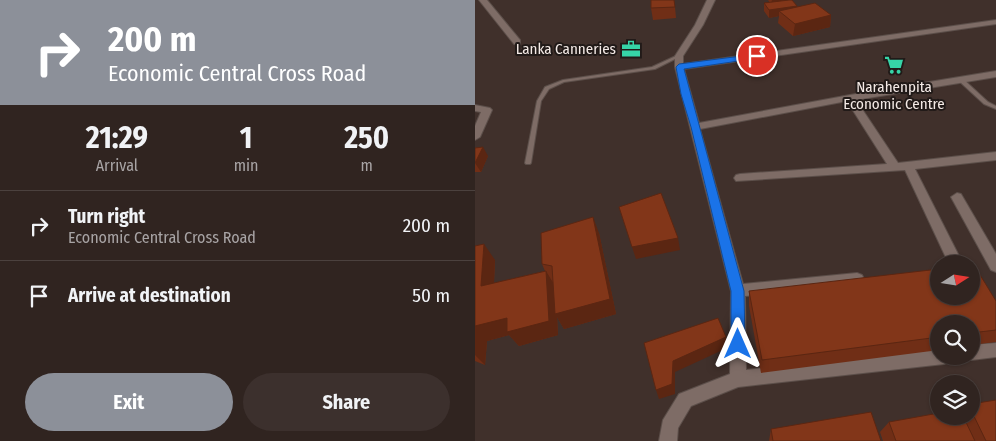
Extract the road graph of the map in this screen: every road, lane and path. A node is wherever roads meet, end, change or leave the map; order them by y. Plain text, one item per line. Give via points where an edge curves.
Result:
1 (483, 0) edge
2 (711, 0) edge
3 (996, 22) edge
4 (517, 42) dead end
5 (679, 62) junction
6 (996, 74) edge
7 (961, 80) junction
8 (850, 98) junction
9 (475, 108) edge
10 (996, 108) edge
11 (695, 127) junction
12 (475, 137) edge
13 (996, 156) edge
14 (527, 163) dead end
15 (909, 165) junction
16 (895, 167) junction
17 (741, 178) dead end
18 (957, 197) dead end
19 (952, 255) edge
20 (996, 266) edge
21 (872, 277) edge
22 (738, 291) junction
23 (996, 350) edge
24 (980, 352) edge
25 (930, 358) edge
26 (738, 380) junction
27 (668, 441) edge

1 - 4 street
2 - 5 street
3 - 5 street
5 - 11 street
5 - 14 lane via 563,81 547,88 539,101
6 - 7 street
7 - 8 street
7 - 10 lane
8 - 11 street
8 - 16 street
9 - 12 street via 487,110
11 - 22 street
13 - 15 street
15 - 16 street
15 - 19 street
16 - 17 street
18 - 20 street
21 - 22 street
22 - 26 street
23 - 24 street
25 - 26 street
26 - 27 street via 685,400 669,426

